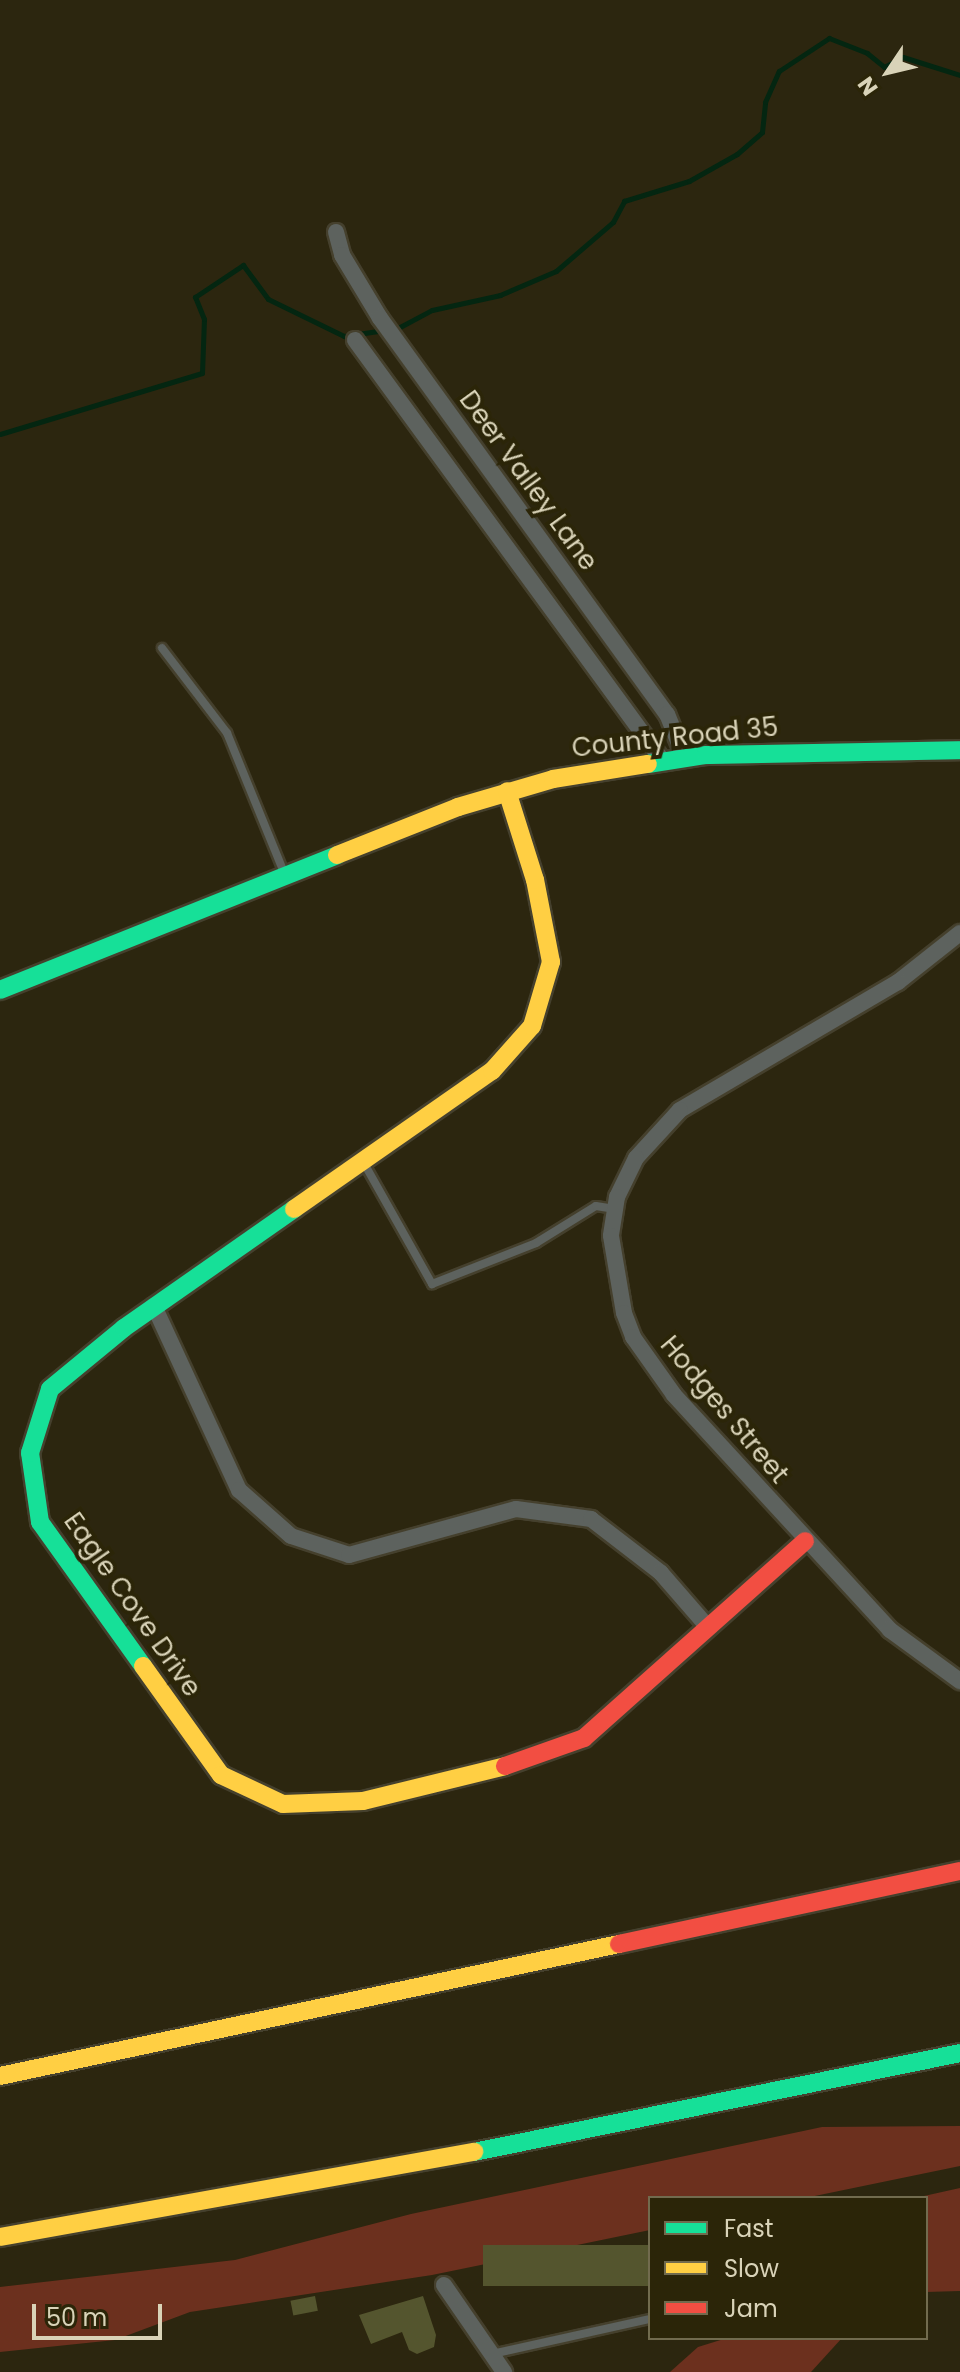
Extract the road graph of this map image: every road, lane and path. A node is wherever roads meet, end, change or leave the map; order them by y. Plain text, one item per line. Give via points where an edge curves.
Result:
1 (336, 232) dead end
2 (355, 340) dead end
3 (162, 648) dead end
4 (960, 750) edge
5 (685, 758) junction
6 (662, 760) junction
7 (507, 791) junction
8 (286, 876) junction
9 (960, 933) edge
10 (0, 990) edge
11 (363, 1161) junction
12 (615, 1209) junction
13 (154, 1306) junction
14 (805, 1541) junction
15 (708, 1627) junction
16 (960, 1681) edge
17 (960, 1871) edge
18 (960, 2053) edge
19 (0, 2076) edge
20 (0, 2237) edge
21 (444, 2285) dead end
22 (648, 2319) edge
23 (492, 2354) junction
24 (504, 2372) edge

1 - 5 street, Deer Valley Lane via 347,265 380,318 667,714
2 - 6 street
3 - 8 lane via 227,733
4 - 5 main road, County Road 35
5 - 6 main road, County Road 35
6 - 7 main road, County Road 35
7 - 8 main road, County Road 35
7 - 11 main road, Eagle Cove Drive via 535,880 551,962 532,1026 492,1071
8 - 10 main road, County Road 35
9 - 12 street, Hodges Street via 898,982 680,1110 636,1158
11 - 12 lane via 432,1284 536,1243 596,1206
11 - 13 main road, Eagle Cove Drive
12 - 14 street, Hodges Street via 613,1261 633,1337 674,1395
13 - 15 street via 239,1490 291,1536 349,1555 516,1509 591,1519 661,1573
13 - 15 main road, Eagle Cove Drive via 50,1389 30,1453 40,1522 221,1775 283,1804 363,1801 502,1767 584,1738
14 - 15 main road, Eagle Cove Drive
14 - 16 street, Hodges Street via 890,1630
17 - 19 main road
18 - 20 main road via 353,2176
21 - 23 street
22 - 23 lane
23 - 24 street

